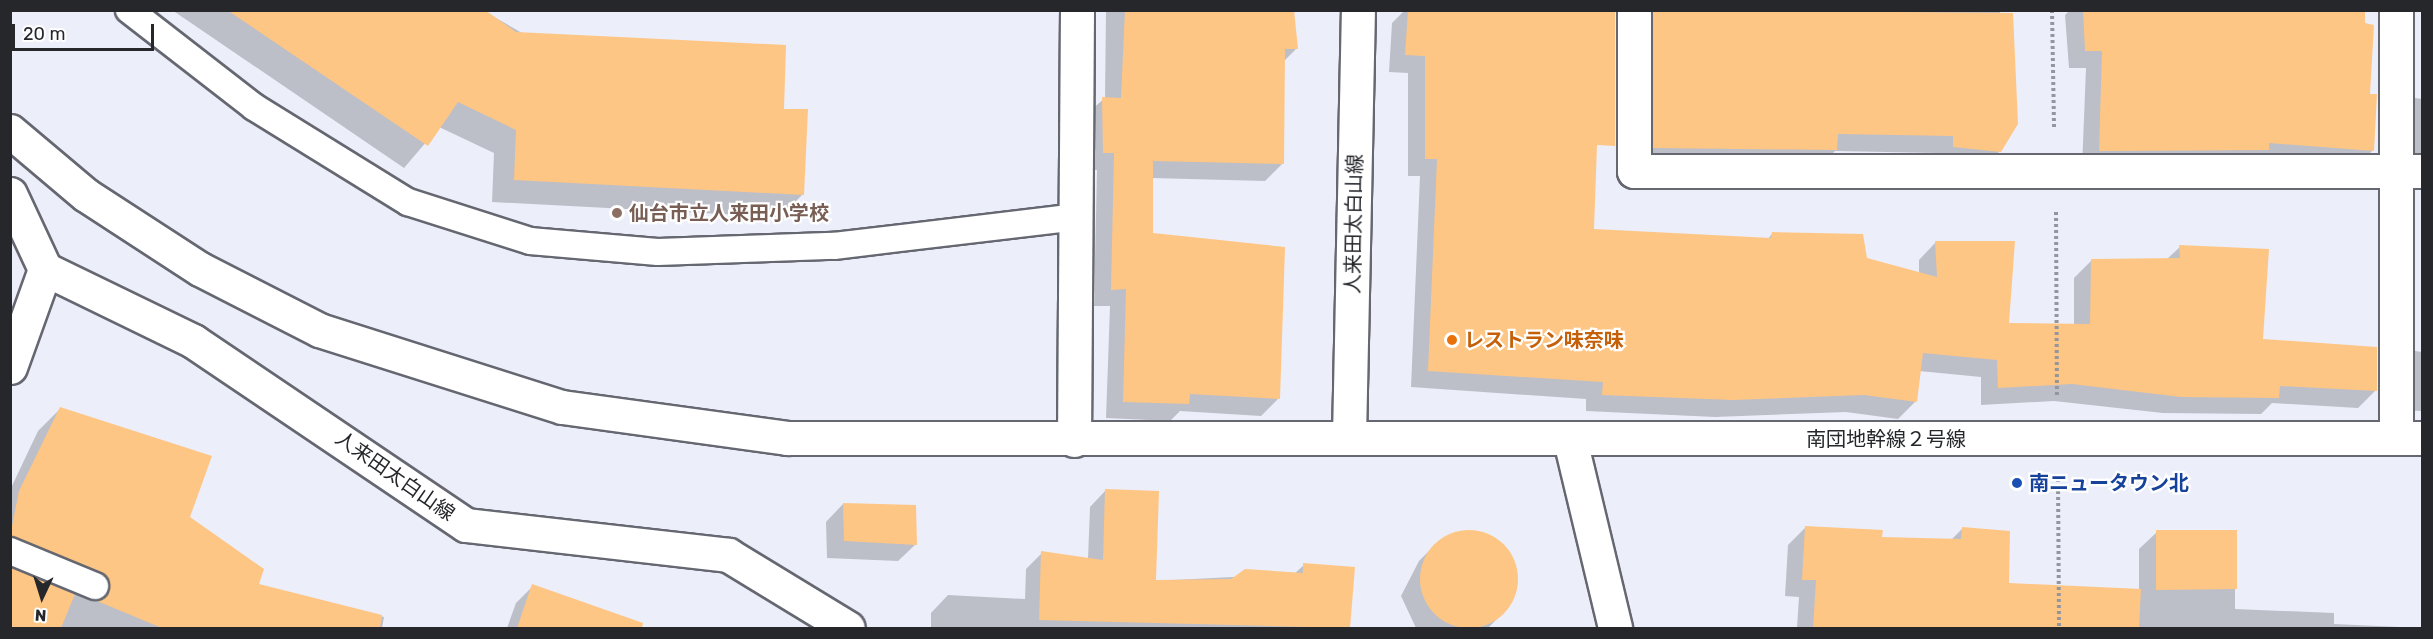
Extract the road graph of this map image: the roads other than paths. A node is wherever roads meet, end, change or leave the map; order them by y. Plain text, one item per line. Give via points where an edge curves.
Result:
1 (129, 10) edge
2 (1077, 10) edge
3 (1358, 10) edge
4 (1634, 10) edge
5 (2396, 10) edge
6 (10, 130) edge
7 (2409, 171) edge
8 (10, 194) edge
9 (1077, 217) junction
10 (45, 269) junction
11 (10, 367) edge
12 (1349, 437) junction
13 (2409, 438) edge
14 (1074, 440) junction
15 (1570, 440) junction
16 (10, 551) edge
17 (95, 586) dead end
18 (848, 628) edge
19 (1615, 628) edge

1 - 9 lane via 254,107 408,202 530,241 658,252 834,246
2 - 9 street
3 - 12 street, 人来田太白山線
4 - 7 street via 1634,171
5 - 7 street
6 - 14 street, 南団地幹線２号線 via 86,195 200,269 309,325 562,407 787,438
7 - 13 street
8 - 10 street
9 - 14 street
10 - 11 street
10 - 18 street, 人来田太白山線 via 193,341 466,525 728,555
12 - 14 street, 南団地幹線２号線
12 - 15 street, 南団地幹線２号線
13 - 15 street, 南団地幹線２号線
15 - 19 street
16 - 17 lane

